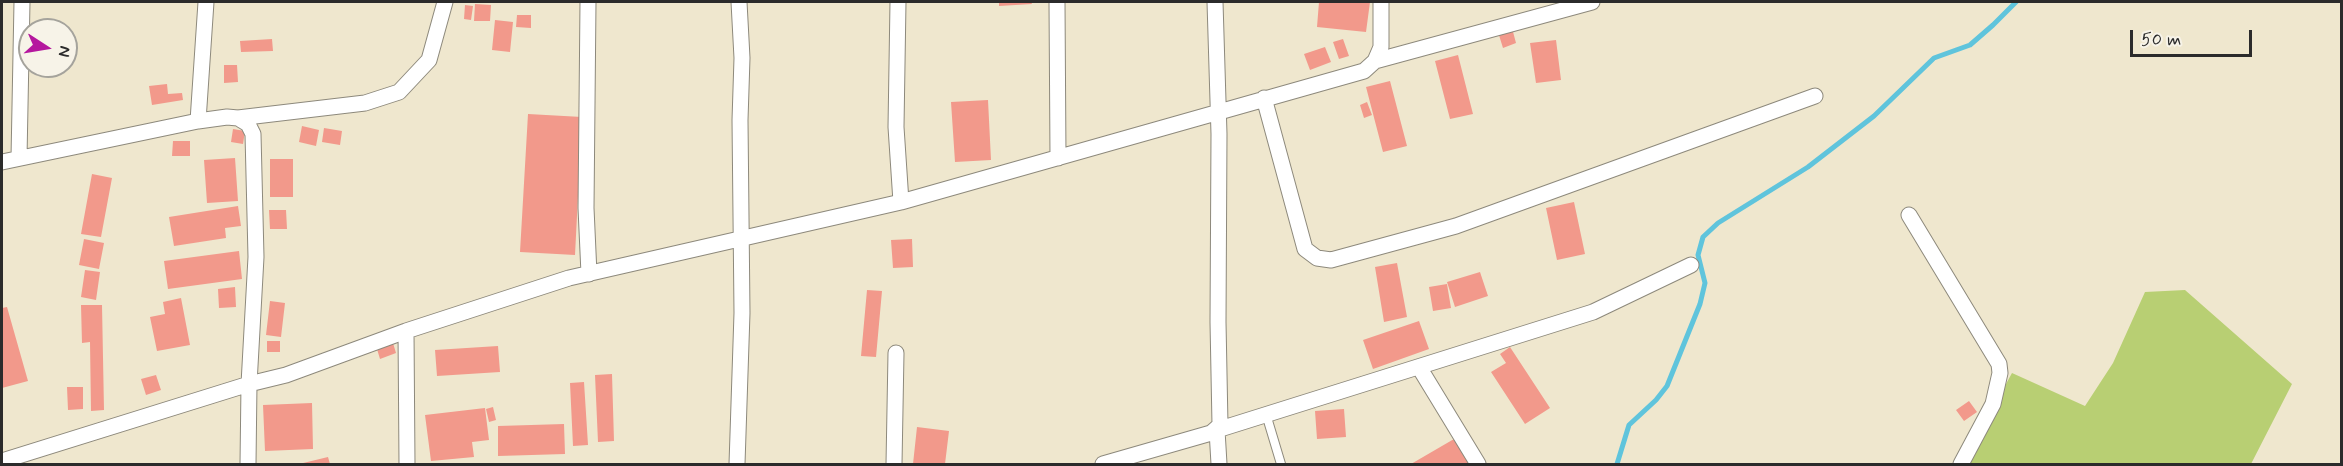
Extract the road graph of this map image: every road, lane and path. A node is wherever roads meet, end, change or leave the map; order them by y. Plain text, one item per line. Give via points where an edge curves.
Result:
1 (22, 2) edge
2 (206, 2) edge
3 (445, 2) edge
4 (588, 2) edge
5 (739, 2) edge
6 (898, 2) edge
7 (1057, 2) edge
8 (1215, 2) edge
9 (1381, 2) edge
10 (1592, 2) edge
11 (1375, 61) junction
12 (1815, 96) dead end
13 (1264, 98) junction
14 (1218, 111) junction
15 (238, 118) junction
16 (198, 122) junction
17 (19, 158) junction
18 (1058, 158) junction
19 (2, 162) edge
20 (901, 202) junction
21 (1909, 215) dead end
22 (742, 238) junction
23 (1691, 265) dead end
24 (589, 274) junction
25 (406, 331) junction
26 (896, 353) dead end
27 (1419, 367) junction
28 (249, 384) junction
29 (1266, 414) junction
30 (1217, 430) junction
31 (2, 461) edge
32 (248, 465) edge
33 (407, 465) edge
34 (737, 465) edge
35 (894, 465) edge
36 (1103, 465) edge
37 (1219, 465) edge
38 (1281, 465) edge
39 (1478, 465) edge
40 (1961, 465) edge

1 - 17 street
2 - 16 street
3 - 15 street via 429,60 399,92 365,103
4 - 24 street
5 - 22 street
6 - 20 street via 896,127
7 - 18 street
8 - 14 street
9 - 11 street via 1381,48
10 - 11 street
11 - 13 street via 1364,71
12 - 13 street via 1456,226 1331,260 1317,258 1305,249
13 - 14 street
14 - 18 street
14 - 30 street via 1222,418
15 - 16 street
15 - 28 street via 248,124 253,134 256,190
16 - 17 street
17 - 19 street
18 - 20 street
20 - 22 street
21 - 40 street via 1999,364 1993,404
22 - 24 street
22 - 34 street
23 - 27 street via 1593,312
24 - 25 street
25 - 28 street via 286,375
25 - 33 street
26 - 35 street
27 - 29 street
27 - 39 street
28 - 31 street
28 - 32 street
29 - 30 street
29 - 38 lane
30 - 36 street
30 - 37 street

